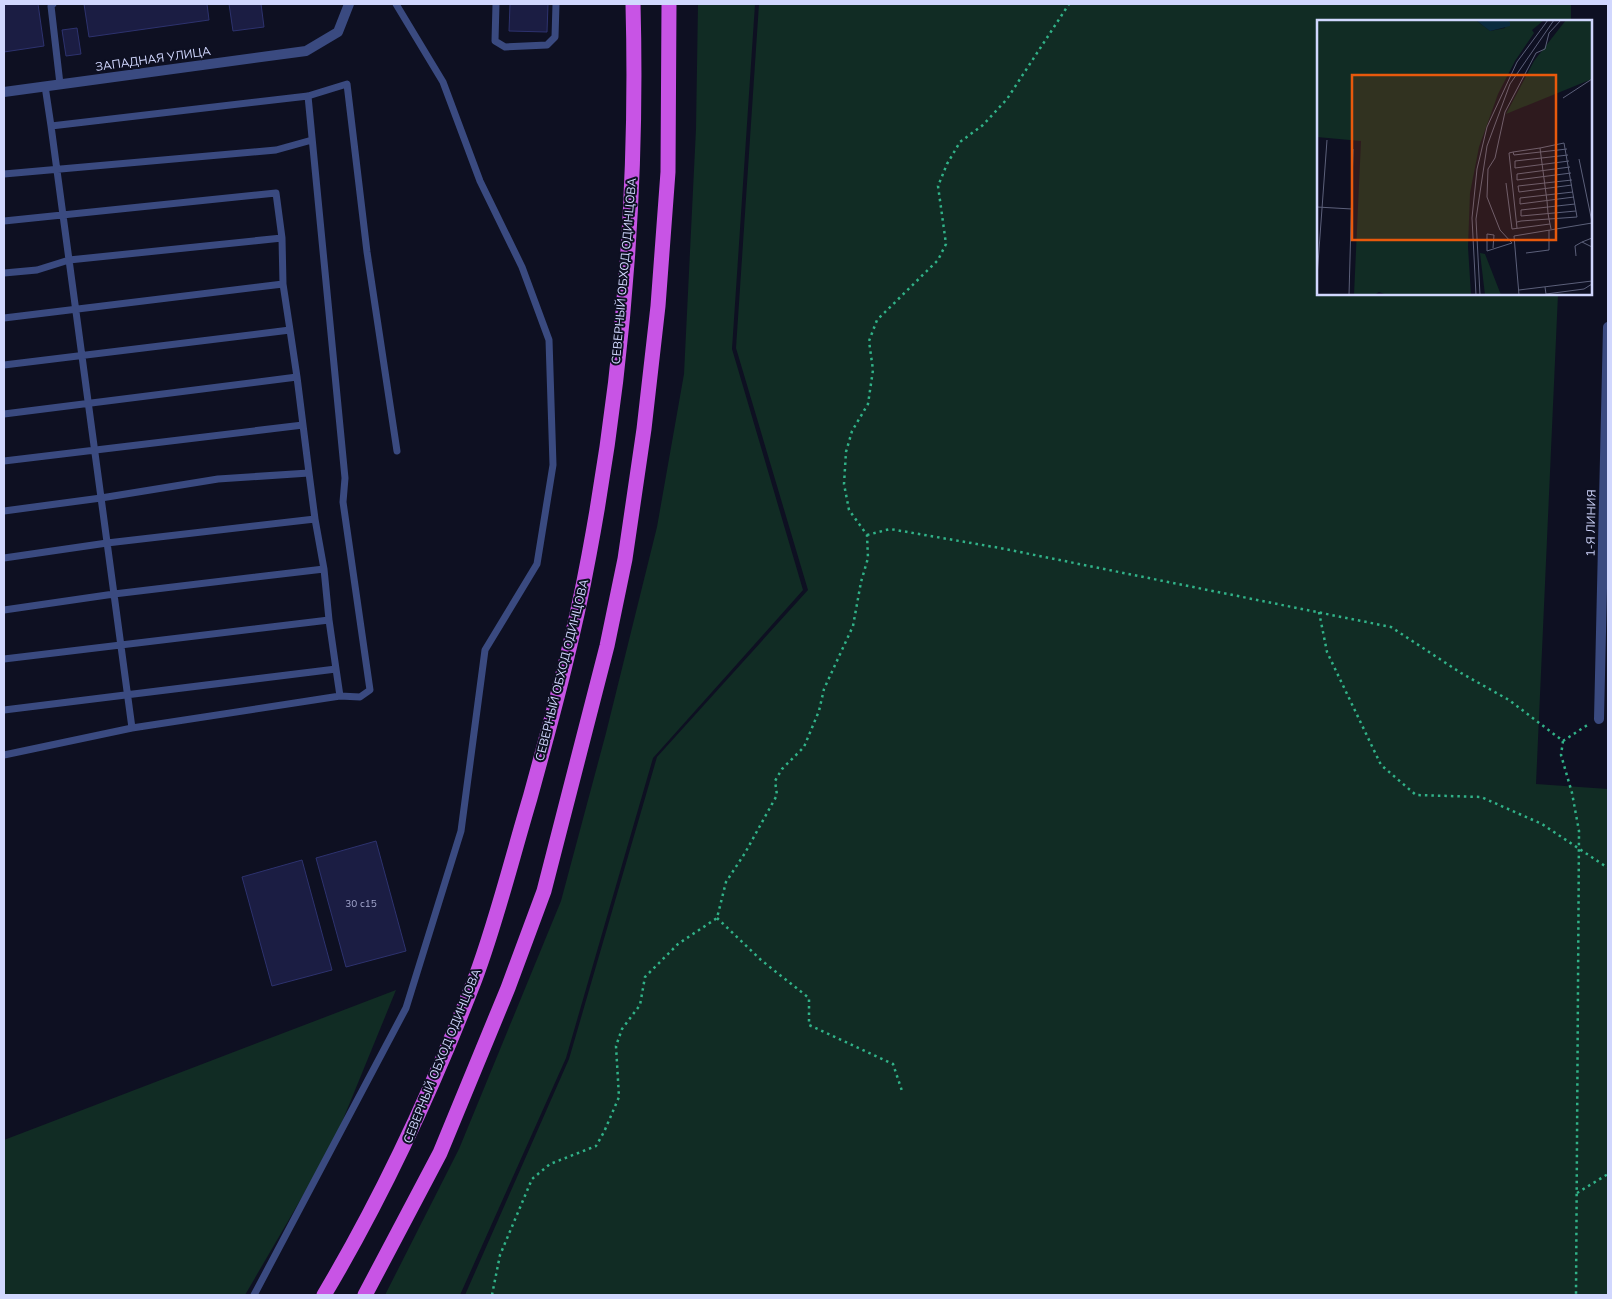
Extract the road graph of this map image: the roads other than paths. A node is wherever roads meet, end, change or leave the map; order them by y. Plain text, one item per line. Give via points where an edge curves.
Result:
1 (53, 4) edge
2 (349, 4) edge
3 (396, 4) edge
4 (496, 4) edge
5 (556, 4) edge
6 (633, 4) edge
7 (669, 4) edge
8 (60, 84) junction
9 (44, 86) junction
10 (4, 92) edge
11 (308, 96) junction
12 (51, 126) junction
13 (312, 140) junction
14 (56, 170) junction
15 (4, 174) edge
16 (63, 216) junction
17 (4, 221) edge
18 (282, 238) junction
19 (69, 260) junction
20 (4, 273) edge
21 (283, 284) junction
22 (75, 309) junction
23 (4, 318) edge
24 (1608, 327) edge
25 (290, 330) junction
26 (82, 355) junction
27 (4, 365) edge
28 (297, 377) junction
29 (88, 402) junction
30 (4, 414) edge
31 (303, 425) junction
32 (94, 449) junction
33 (397, 451) dead end
34 (4, 461) edge
35 (309, 473) junction
36 (101, 498) junction
37 (4, 511) edge
38 (314, 519) junction
39 (107, 543) junction
40 (4, 558) edge
41 (324, 568) junction
42 (114, 594) junction
43 (4, 610) edge
44 (328, 620) junction
45 (121, 645) junction
46 (4, 659) edge
47 (336, 669) junction
48 (128, 696) junction
49 (340, 696) junction
50 (4, 710) edge
51 (1599, 719) road end
52 (132, 728) junction
53 (4, 754) edge
54 (254, 1295) edge
55 (324, 1295) edge
56 (365, 1295) edge

1 - 8 lane
2 - 8 street, ЗАПАДНАЯ УЛИЦА via 338,32 306,50
3 - 54 lane via 442,82 480,181 522,267 549,340 553,465 537,564 485,650 462,831 406,1008
4 - 5 lane via 495,41 505,47 547,45 555,37
6 - 55 highway, СЕВЕРНЫЙ ОБХОД ОДИНЦОВА via 633,169 623,306 610,427 589,555 571,639 504,890 475,978 407,1141 364,1227
7 - 56 highway via 668,172 658,306 625,559 607,646 544,892 440,1152
8 - 9 street, ЗАПАДНАЯ УЛИЦА
9 - 10 street, ЗАПАДНАЯ УЛИЦА
9 - 12 lane
11 - 12 lane
11 - 13 lane
11 - 33 lane via 347,84 366,252
12 - 14 lane
13 - 14 lane via 276,150
13 - 49 lane via 345,478 343,502 370,690 360,697
14 - 15 lane
14 - 16 lane
16 - 17 lane
16 - 18 lane via 276,193
16 - 19 lane
18 - 19 lane
18 - 21 lane
19 - 20 lane via 37,270
19 - 22 lane
21 - 22 lane
21 - 25 lane
22 - 23 lane
22 - 26 lane
24 - 51 street, 1-Я ЛИНИЯ
25 - 26 lane
25 - 28 lane
26 - 27 lane
26 - 29 lane
28 - 29 lane
28 - 31 lane
29 - 30 lane
29 - 32 lane
31 - 32 lane
31 - 35 lane
32 - 34 lane
32 - 36 lane
35 - 36 lane via 218,479
35 - 38 lane
36 - 37 lane
36 - 39 lane
38 - 39 lane
38 - 41 lane
39 - 40 lane
39 - 42 lane
41 - 42 lane
41 - 44 lane
42 - 43 lane
42 - 45 lane
44 - 45 lane
44 - 47 lane
45 - 46 lane
45 - 48 lane
47 - 48 lane
47 - 49 lane
48 - 50 lane
48 - 52 lane
49 - 52 lane
52 - 53 lane

